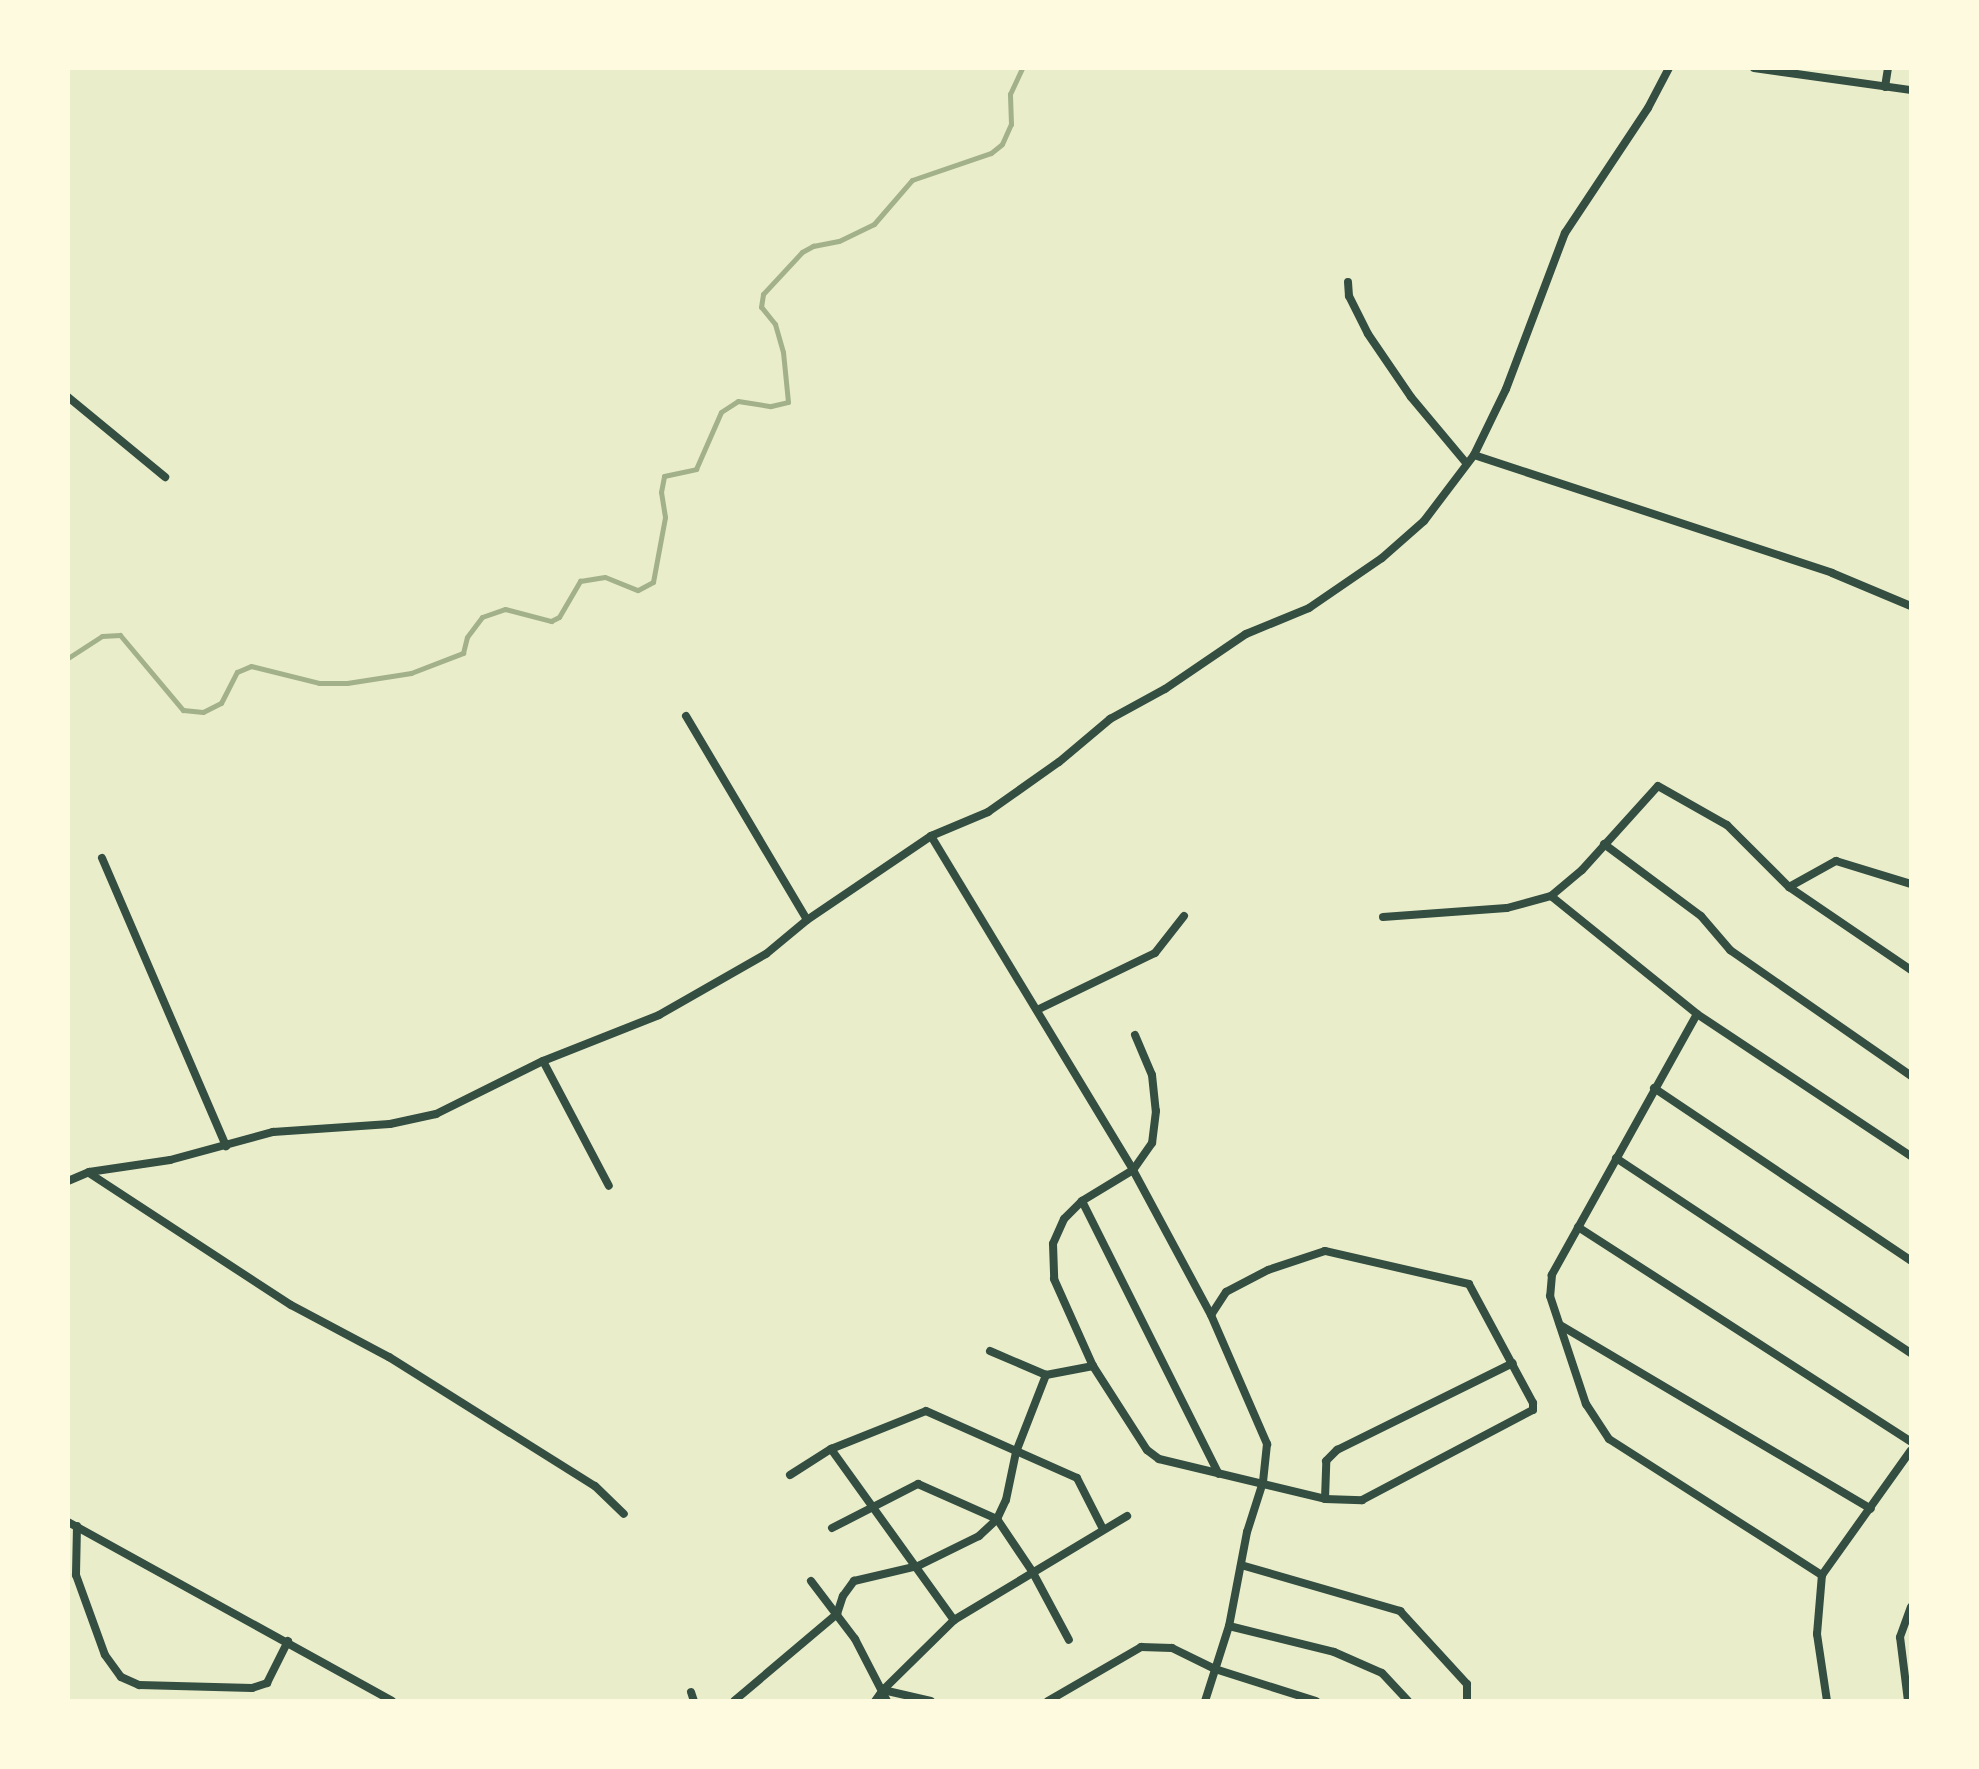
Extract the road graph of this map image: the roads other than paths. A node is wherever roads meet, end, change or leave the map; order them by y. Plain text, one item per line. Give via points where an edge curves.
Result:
1 (1669, 68) edge
2 (1754, 68) edge
3 (1888, 68) edge
4 (1805, 71) edge
5 (1885, 87) junction
6 (1911, 90) edge
7 (1348, 282) dead end
8 (68, 397) edge
9 (1474, 455) junction
10 (1467, 464) junction
11 (165, 477) dead end
12 (1911, 606) edge
13 (686, 716) dead end
14 (931, 836) junction
15 (1604, 844) junction
16 (102, 858) dead end
17 (1911, 884) edge
18 (1789, 887) junction
19 (1551, 896) junction
20 (1184, 916) dead end
21 (1383, 917) dead end
22 (807, 920) junction
23 (1911, 970) edge
24 (1037, 1010) junction
25 (1697, 1014) junction
26 (1135, 1035) dead end
27 (543, 1061) junction
28 (1911, 1076) edge
29 (1654, 1088) junction
30 (226, 1146) junction
31 (1911, 1156) edge
32 (1616, 1158) junction
33 (1133, 1170) junction
34 (89, 1172) junction
35 (68, 1181) edge
36 (609, 1186) dead end
37 (1082, 1201) junction
38 (1578, 1227) junction
39 (1911, 1261) edge
40 (1211, 1315) junction
41 (1559, 1324) junction
42 (990, 1351) dead end
43 (1911, 1353) edge
44 (1513, 1363) junction
45 (1093, 1366) junction
46 (1046, 1375) junction
47 (1911, 1442) edge
48 (831, 1449) junction
49 (1911, 1450) edge
50 (1016, 1452) junction
51 (1219, 1474) junction
52 (790, 1475) dead end
53 (1263, 1482) junction
54 (1325, 1499) junction
55 (874, 1506) junction
56 (1871, 1509) junction
57 (624, 1514) dead end
58 (1127, 1516) dead end
59 (997, 1519) junction
60 (72, 1524) edge
61 (832, 1528) dead end
62 (1103, 1529) junction
63 (1241, 1565) junction
64 (918, 1566) junction
65 (1032, 1571) junction
66 (1822, 1575) junction
67 (811, 1581) dead end
68 (1911, 1607) edge
69 (837, 1614) junction
70 (954, 1620) junction
71 (1229, 1626) junction
72 (1069, 1640) dead end
73 (288, 1641) junction
74 (1215, 1669) junction
75 (883, 1690) junction
76 (392, 1701) edge
77 (734, 1701) edge
78 (875, 1701) edge
79 (887, 1701) edge
80 (931, 1701) edge
81 (1048, 1701) edge
82 (1205, 1701) edge
83 (1316, 1701) edge
84 (1408, 1701) edge
85 (1467, 1701) edge
86 (1827, 1701) edge
87 (1908, 1701) edge

1 - 9 street via 1565,233 1506,389
2 - 4 street
3 - 5 street
4 - 5 street
5 - 6 street
7 - 10 street via 1349,296 1368,334
8 - 11 street
9 - 10 street
9 - 12 street via 1832,573
10 - 14 street via 1424,521 1382,558 1309,608 1246,634 1110,719 988,812
13 - 22 street
14 - 22 street
14 - 24 street
15 - 18 street via 1658,786 1727,825
15 - 19 street
15 - 28 street via 1701,916 1730,950
16 - 30 street
17 - 18 street via 1836,861
18 - 23 street
19 - 21 street via 1507,908
19 - 25 street
20 - 24 street via 1155,953
22 - 27 street via 766,954 659,1015
24 - 33 street
25 - 29 street
25 - 31 street
26 - 33 street via 1152,1075 1156,1111 1152,1143
27 - 30 street via 436,1114 390,1124 273,1132
27 - 36 street
29 - 32 street
29 - 39 street
30 - 34 street
32 - 38 street
32 - 43 street
33 - 37 street
33 - 40 street
34 - 35 street
34 - 57 street via 291,1305 389,1357 595,1486
37 - 45 street via 1064,1219 1053,1244 1054,1279
37 - 51 street
38 - 41 street via 1552,1275 1550,1296
38 - 47 street
40 - 44 street via 1226,1292 1268,1270 1325,1251 1469,1284
40 - 53 street via 1267,1444
41 - 56 street
41 - 66 street via 1586,1404 1609,1439
42 - 46 street
44 - 54 street via 1337,1450 1326,1461
44 - 54 street via 1533,1410 1362,1500
45 - 46 street
45 - 51 street via 1147,1450 1159,1459
46 - 50 street
48 - 50 street via 926,1411
48 - 52 street
48 - 55 street
49 - 56 street
50 - 59 street
50 - 62 street via 1077,1478
51 - 53 street
53 - 54 street
53 - 63 street
55 - 59 street via 918,1484
55 - 61 street
55 - 64 street
56 - 66 street
58 - 62 street
59 - 64 street via 979,1536
59 - 65 street
60 - 73 street
60 - 73 street via 76,1575 105,1655 121,1677 139,1685 252,1688 267,1683
62 - 65 street
63 - 71 street
63 - 85 street via 1400,1611 1467,1684
64 - 69 street via 854,1581
64 - 70 street
65 - 70 street
65 - 72 street
66 - 86 street via 1817,1634
67 - 69 street
68 - 87 street via 1900,1637
69 - 75 street
69 - 77 street
70 - 75 street
71 - 74 street
71 - 84 street via 1334,1652 1382,1673
73 - 76 street
74 - 81 street via 1172,1648 1141,1647
74 - 82 street
74 - 83 street
75 - 78 street
75 - 79 street
75 - 80 street

